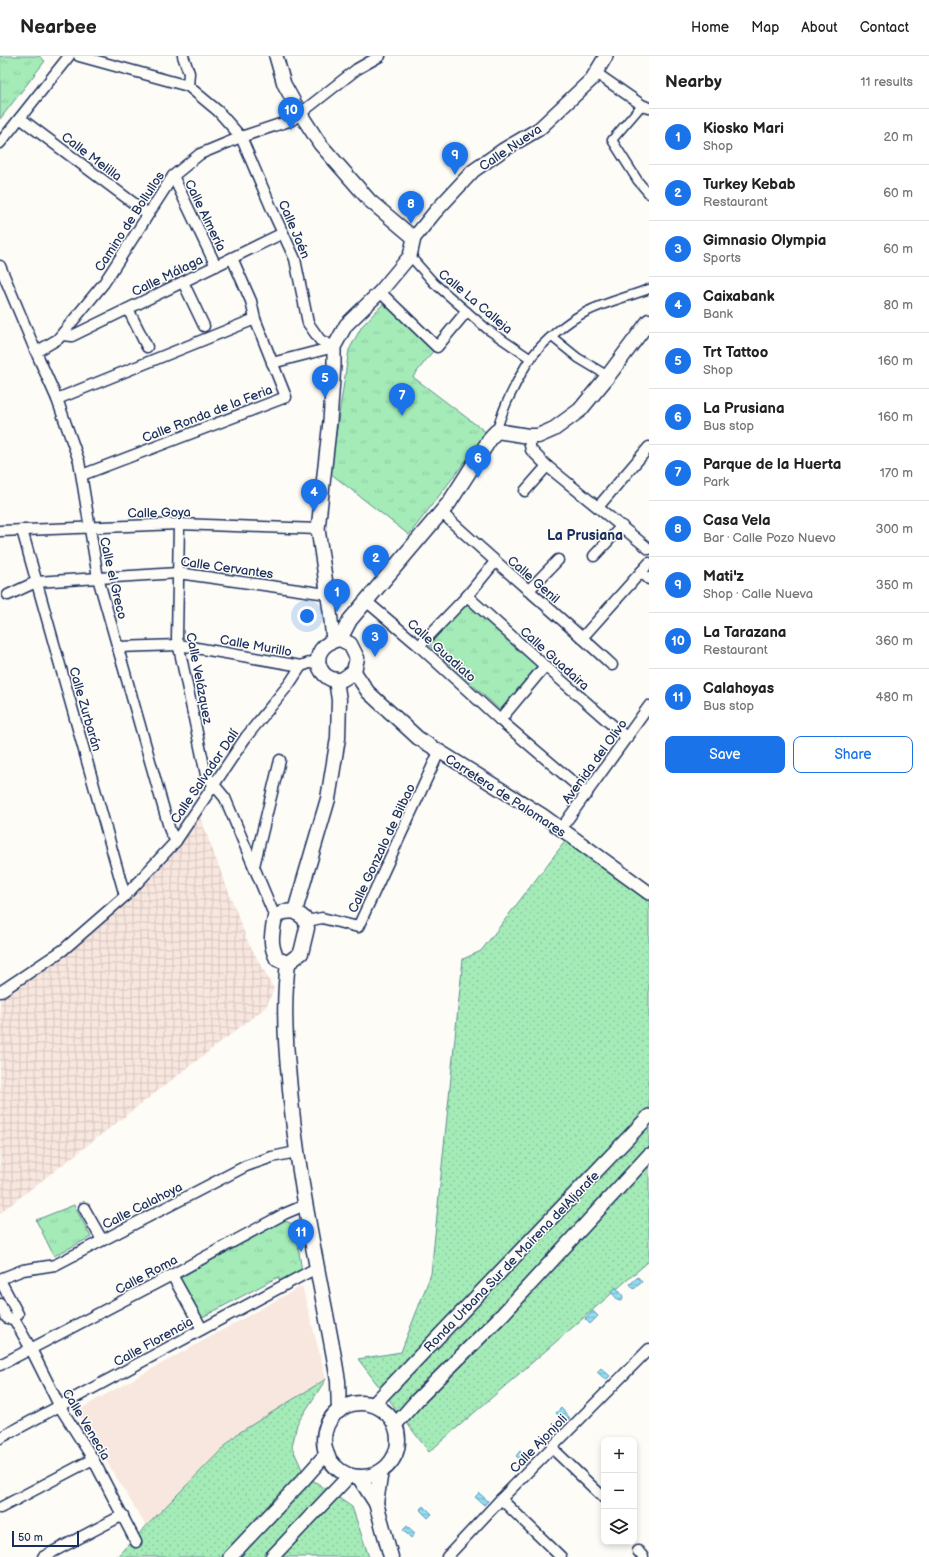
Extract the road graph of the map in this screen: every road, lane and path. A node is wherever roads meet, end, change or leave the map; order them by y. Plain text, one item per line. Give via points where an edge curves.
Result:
1 (69, 56) edge
2 (79, 56) edge
3 (183, 56) edge
4 (276, 56) edge
5 (380, 56) edge
6 (606, 56) edge
7 (596, 73) junction
8 (188, 86) junction
9 (646, 106) edge
10 (300, 113) junction
11 (20, 118) junction
12 (241, 137) junction
13 (0, 143) edge
14 (173, 176) junction
15 (649, 194) edge
16 (148, 214) junction
17 (283, 233) junction
18 (414, 238) junction
19 (410, 256) junction
20 (232, 258) junction
21 (0, 266) edge
22 (216, 266) junction
23 (183, 282) junction
24 (649, 289) edge
25 (380, 292) junction
26 (128, 309) junction
27 (466, 312) junction
28 (255, 319) junction
29 (649, 321) edge
30 (204, 326) dead end
31 (62, 335) junction
32 (552, 337) junction
33 (147, 346) dead end
34 (334, 347) junction
35 (36, 352) junction
36 (531, 358) junction
37 (272, 363) junction
38 (608, 376) junction
39 (57, 399) junction
40 (497, 431) junction
41 (528, 436) junction
42 (649, 447) edge
43 (548, 466) junction
44 (82, 474) junction
45 (525, 491) dead end
46 (598, 507) junction
47 (440, 512) junction
48 (179, 524) junction
49 (622, 526) junction
50 (89, 527) junction
51 (318, 529) junction
52 (22, 530) junction
53 (0, 531) edge
54 (647, 544) edge
55 (594, 556) dead end
56 (558, 560) dead end
57 (495, 562) junction
58 (649, 564) edge
59 (641, 572) junction
60 (178, 573) junction
61 (98, 578) junction
62 (649, 580) edge
63 (36, 582) junction
64 (528, 591) junction
65 (327, 594) junction
66 (8, 595) dead end
67 (467, 596) junction
68 (366, 601) junction
69 (582, 638) junction
70 (336, 640) junction
71 (179, 645) junction
72 (419, 646) junction
73 (118, 647) junction
74 (318, 660) junction
75 (612, 665) dead end
76 (301, 666) junction
77 (545, 666) junction
78 (344, 677) junction
79 (649, 706) edge
80 (500, 720) junction
81 (627, 738) junction
82 (440, 752) junction
83 (280, 760) dead end
84 (214, 786) junction
85 (587, 794) junction
86 (560, 830) junction
87 (176, 841) junction
88 (254, 866) junction
89 (649, 893) edge
90 (125, 896) junction
91 (290, 915) junction
92 (288, 963) junction
93 (0, 992) edge
94 (649, 1116) edge
95 (296, 1152) junction
96 (649, 1155) edge
97 (305, 1205) junction
98 (84, 1208) dead end
99 (102, 1240) junction
100 (318, 1267) junction
101 (172, 1275) junction
102 (0, 1279) edge
103 (0, 1304) edge
104 (14, 1319) junction
105 (202, 1329) junction
106 (31, 1349) junction
107 (648, 1353) edge
108 (0, 1365) edge
109 (338, 1381) junction
110 (355, 1404) junction
111 (373, 1405) junction
112 (60, 1407) junction
113 (339, 1411) junction
114 (395, 1425) junction
115 (0, 1438) edge
116 (552, 1448) junction
117 (327, 1453) junction
118 (93, 1459) junction
119 (381, 1471) junction
120 (354, 1476) junction
121 (601, 1495) edge
122 (502, 1499) junction
123 (376, 1503) junction
124 (0, 1508) edge
125 (123, 1515) junction
126 (136, 1542) dead end
127 (389, 1554) edge
128 (43, 1557) edge
129 (230, 1557) edge
130 (272, 1557) edge
131 (447, 1557) edge
132 (561, 1557) edge

1 - 11 street
2 - 8 street
3 - 8 street via 189,73
4 - 10 street via 284,84
5 - 10 street, Camino de Bollullos via 357,69
6 - 7 street, Calle Nueva
7 - 9 street
7 - 18 street, Calle Nueva via 539,129 502,150 473,171
8 - 12 street, Calle Jaén via 218,111
9 - 15 street via 612,140
10 - 12 street, Camino de Bollullos via 292,120
10 - 18 street via 320,144 370,201
11 - 13 street
11 - 16 street, Calle Melilla
12 - 14 street, Camino de Bollullos via 200,154
12 - 17 street, Calle Jaén
14 - 16 street, Camino de Bollullos
14 - 22 street, Calle Almería
16 - 31 street, Camino de Bollullos via 104,284
17 - 20 street, Calle Málaga
17 - 34 street, Calle Jaén via 296,259 308,323 320,340
18 - 19 street
19 - 25 street
19 - 27 street, Calle La Calleja via 434,283
20 - 22 street, Calle Málaga
20 - 28 street, Calle Ronda de la Feria via 251,301
21 - 35 street, Calle el Greco
22 - 23 street, Calle Málaga
23 - 26 street, Calle Málaga
23 - 30 street
24 - 32 street via 607,302 584,313
25 - 27 street via 437,348
25 - 34 street via 346,325
26 - 31 street, Calle Málaga via 72,336
26 - 33 street
27 - 36 street, Calle La Calleja via 492,334
28 - 37 street, Calle Ronda de la Feria
28 - 39 street
29 - 38 main road
31 - 35 street
32 - 36 street
32 - 38 street via 578,358
34 - 37 street
34 - 51 street via 330,421
35 - 39 street, Calle el Greco
36 - 40 street via 498,422
37 - 44 street, Calle Ronda de la Feria via 286,397
38 - 41 main road via 580,410 554,429 538,436
39 - 44 street, Calle el Greco
40 - 41 main road
40 - 47 main road
41 - 43 street via 531,450
42 - 46 street
43 - 45 street
43 - 46 street
44 - 50 street, Calle el Greco
46 - 49 street
47 - 57 street, Calle Genil
47 - 68 main road
48 - 50 street, Calle Goya
48 - 51 street, Calle Goya
48 - 60 street, Calle Velázquez
49 - 54 street
49 - 55 street
50 - 52 street, Calle Goya
50 - 61 street, Calle el Greco
51 - 65 street
52 - 53 street, Calle Goya
52 - 63 street, Calle Zurbarán
56 - 64 street
57 - 64 street, Calle Genil
57 - 67 street
58 - 59 street
59 - 62 street
59 - 69 street
60 - 61 street, Calle Cervantes
60 - 65 street, Calle Cervantes
60 - 71 street, Calle Velázquez
61 - 63 street, Calle Cervantes
61 - 73 street, Calle el Greco
63 - 66 street, Calle Cervantes
63 - 90 street, Calle Zurbarán
64 - 69 street, Calle Genil
65 - 70 street
67 - 72 street
67 - 77 street, Calle Guadaira
68 - 70 main road
68 - 72 street, Calle Guadiato
69 - 75 street, Calle Genil
70 - 74 main road via 323,646
70 - 78 main road via 350,644 357,658
71 - 73 street, Calle Murillo
71 - 76 street, Calle Murillo
71 - 84 street, Calle Velázquez via 206,775
72 - 80 street, Calle Guadiato
73 - 87 street, Calle el Greco via 170,831
74 - 76 street, Calle Murillo
74 - 78 main road via 321,670 328,677
76 - 84 street, Calle Salvador Dalí via 246,736
77 - 80 street
77 - 81 street, Calle Guadaira
78 - 82 street, Carretera de Palomares via 368,692 418,738
78 - 91 main road via 328,799
79 - 81 street, Avenida del Olivo
80 - 85 street, Calle Guadiato
81 - 85 street, Avenida del Olivo
82 - 86 street, Carretera de Palomares via 542,815
82 - 91 street, Calle Gonzalo de Bilbao via 358,927 322,918 312,920
83 - 88 street
84 - 87 street, Calle Salvador Dalí
84 - 88 street, Calle Velázquez via 225,798
85 - 86 street, Avenida del Olivo
86 - 89 street, Carretera de Palomares
87 - 90 street, Calle Salvador Dalí
88 - 91 street, Calle Velázquez via 270,904
90 - 93 street, Calle Salvador Dalí via 64,950
91 - 92 main road via 307,928 301,953
91 - 92 main road via 272,935 272,948 277,959
92 - 95 main road via 284,989 286,1050
94 - 111 street, Ronda Urbana Sur de Mairena delAljarafe
95 - 97 main road
95 - 99 street, Calle Calahoya via 246,1166
96 - 114 street, Ronda Urbana Sur de Mairena delAljarafe via 502,1315 416,1400
97 - 100 main road
97 - 101 street, Calle Roma
98 - 99 street
99 - 102 street, Calle Calahoya via 55,1265 23,1270
100 - 105 street, Calle Florencia
100 - 109 main road
101 - 105 street
101 - 106 street, Calle Roma
102 - 104 street, Calle Venecia via 18,1314
103 - 104 street, Calle Venecia via 8,1318
104 - 106 street, Calle Venecia
105 - 112 street, Calle Florencia
106 - 108 street, Calle Roma
106 - 112 street, Calle Venecia
107 - 116 street, Calle Ajonjoli
109 - 110 main road
109 - 113 main road
110 - 111 main road
110 - 113 main road
111 - 114 main road via 386,1413
112 - 115 street, Calle Florencia
112 - 118 street, Calle Venecia
113 - 117 main road via 331,1419 326,1430 324,1442
114 - 119 main road via 397,1451 391,1462
116 - 121 street
116 - 122 street, Calle Ajonjoli
117 - 120 main road via 332,1463 340,1470
117 - 129 street
118 - 124 street
118 - 125 street, Calle Venecia
119 - 120 main road via 370,1476
119 - 123 main road
120 - 123 main road
120 - 130 street
122 - 131 street, Calle Ajonjoli
122 - 132 street
123 - 127 main road
125 - 126 street, Calle Venecia
125 - 128 street

